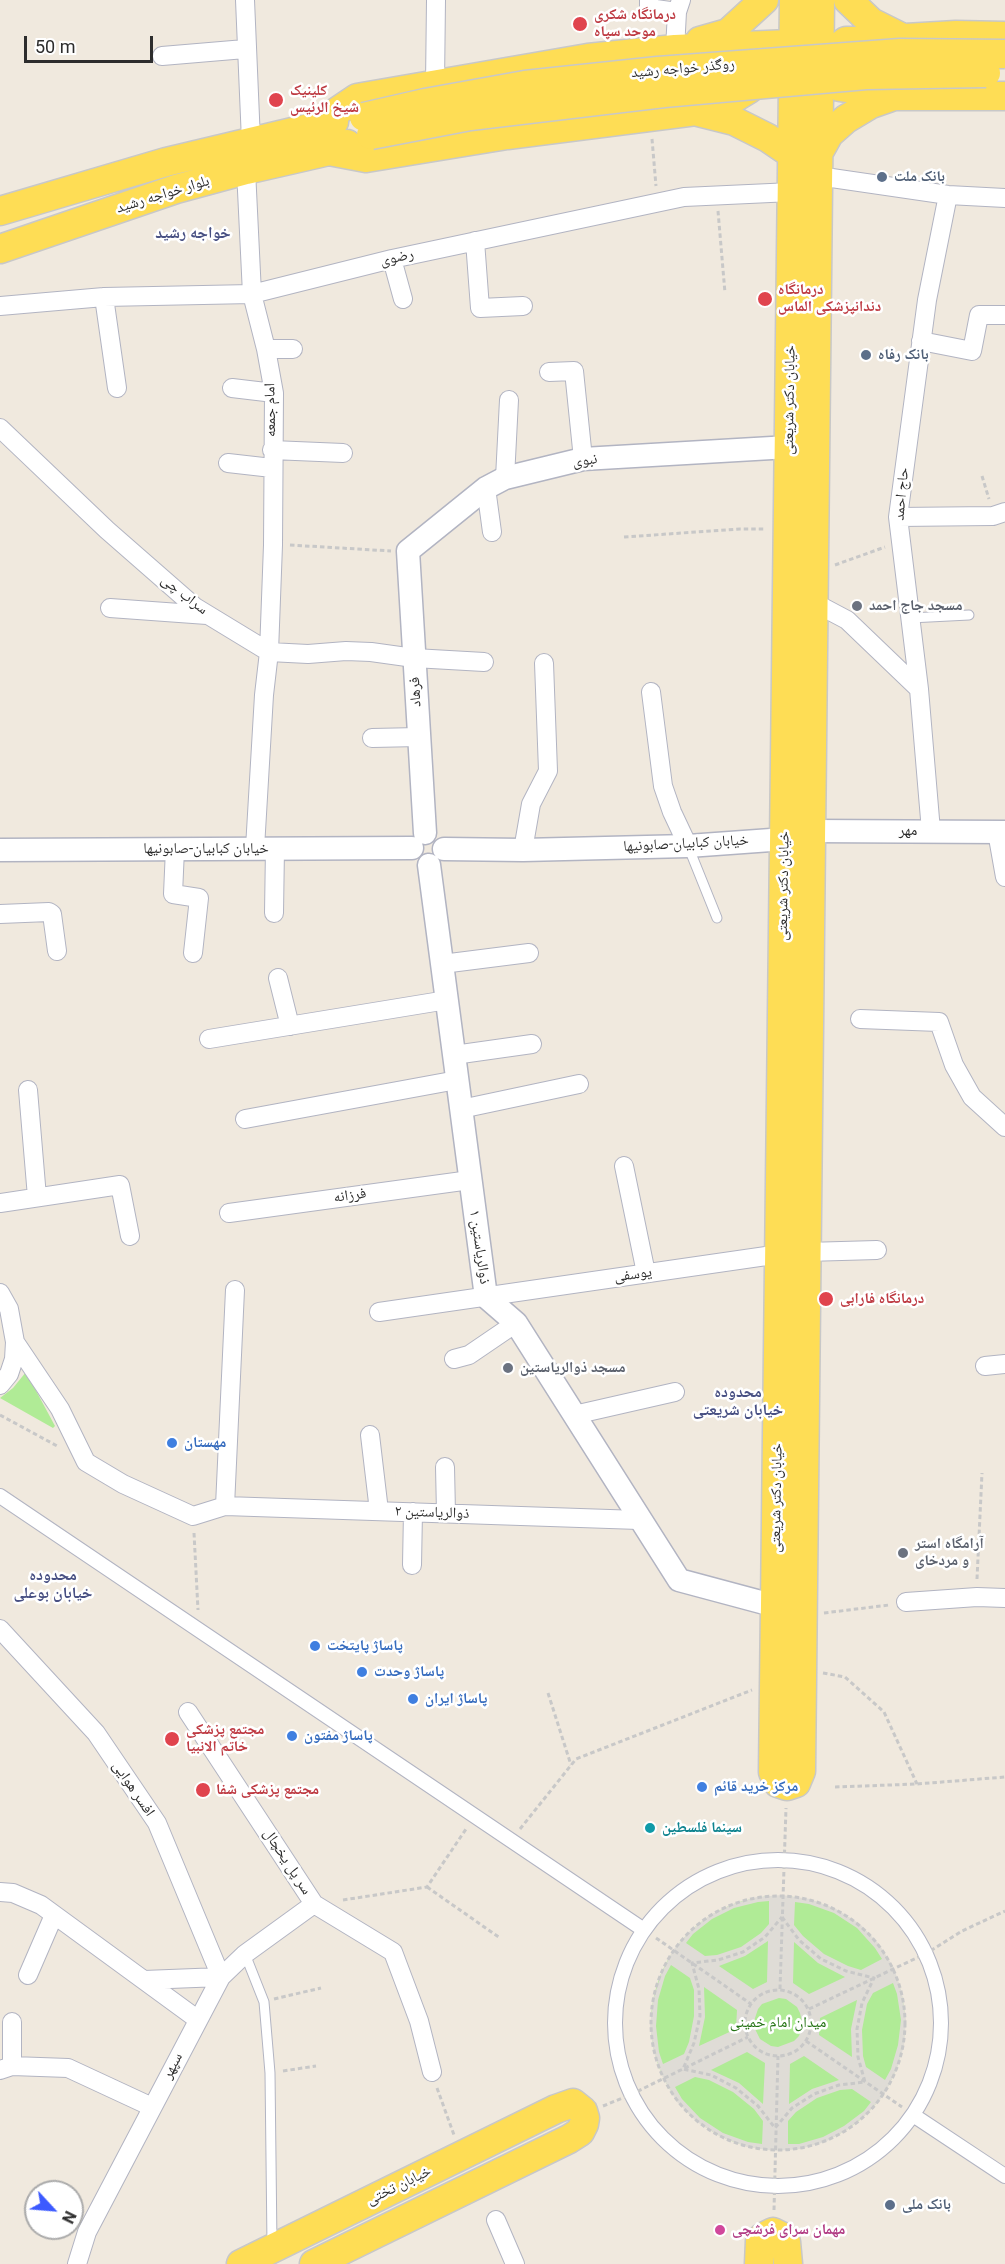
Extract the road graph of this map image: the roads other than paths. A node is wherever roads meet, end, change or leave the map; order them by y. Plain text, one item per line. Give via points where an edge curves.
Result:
1 (245, 0) edge
2 (436, 0) edge
3 (649, 0) edge
4 (764, 0) edge
5 (794, 0) edge
6 (820, 0) edge
7 (848, 0) edge
8 (679, 6) edge
9 (1005, 36) edge
10 (903, 38) junction
11 (807, 44) junction
12 (245, 49) junction
13 (675, 49) junction
14 (1005, 54) edge
15 (162, 56) dead end
16 (1005, 74) edge
17 (435, 84) junction
18 (892, 94) junction
19 (1005, 96) edge
20 (806, 99) junction
21 (696, 111) junction
22 (317, 125) junction
23 (368, 126) junction
24 (251, 141) junction
25 (329, 151) junction
26 (810, 161) junction
27 (246, 170) junction
28 (792, 192) junction
29 (948, 195) junction
30 (1005, 198) edge
31 (0, 211) edge
32 (476, 241) junction
33 (0, 249) edge
34 (392, 259) junction
35 (252, 294) junction
36 (104, 297) junction
37 (403, 299) dead end
38 (0, 306) edge
39 (523, 306) dead end
40 (1005, 315) edge
41 (921, 341) junction
42 (266, 349) junction
43 (293, 349) dead end
44 (549, 372) dead end
45 (117, 388) dead end
46 (232, 388) dead end
47 (274, 393) junction
48 (509, 400) dead end
49 (0, 428) edge
50 (789, 447) junction
51 (343, 453) dead end
52 (272, 459) junction
53 (583, 459) junction
54 (228, 463) dead end
55 (496, 483) junction
56 (999, 514) edge
57 (898, 517) junction
58 (492, 532) dead end
59 (408, 552) joint
60 (813, 602) junction
61 (110, 608) dead end
62 (209, 615) junction
63 (969, 615) dead end
64 (910, 618) junction
65 (269, 652) junction
66 (414, 658) junction
67 (484, 662) dead end
68 (544, 663) dead end
69 (919, 689) junction
70 (651, 692) dead end
71 (419, 736) junction
72 (372, 738) dead end
73 (931, 831) junction
74 (1001, 832) edge
75 (798, 835) junction
76 (419, 840) junction
77 (688, 846) junction
78 (265, 848) junction
79 (175, 849) junction
80 (0, 850) edge
81 (523, 850) junction
82 (436, 857) junction
83 (1005, 877) edge
84 (274, 913) dead end
85 (0, 914) edge
86 (717, 918) dead end
87 (57, 951) dead end
88 (193, 953) dead end
89 (529, 953) dead end
90 (442, 964) junction
91 (278, 978) dead end
92 (447, 1000) junction
93 (860, 1018) dead end
94 (290, 1026) junction
95 (209, 1039) dead end
96 (532, 1044) dead end
97 (454, 1055) junction
98 (457, 1080) junction
99 (579, 1084) dead end
100 (28, 1090) dead end
101 (461, 1109) junction
102 (245, 1119) dead end
103 (1005, 1127) edge
104 (624, 1166) dead end
105 (470, 1180) junction
106 (38, 1197) junction
107 (0, 1203) edge
108 (229, 1213) dead end
109 (130, 1236) dead end
110 (877, 1251) dead end
111 (793, 1253) junction
112 (646, 1273) junction
113 (235, 1290) dead end
114 (486, 1297) junction
115 (5, 1301) edge
116 (380, 1312) dead end
117 (516, 1323) junction
118 (15, 1342) junction
119 (454, 1359) dead end
120 (1005, 1365) edge
121 (985, 1366) dead end
122 (0, 1385) edge
123 (675, 1392) dead end
124 (574, 1416) junction
125 (370, 1435) dead end
126 (445, 1467) dead end
127 (0, 1496) edge
128 (225, 1506) junction
129 (379, 1511) junction
130 (413, 1512) junction
131 (446, 1513) junction
132 (639, 1520) junction
133 (789, 1564) junction
134 (412, 1565) dead end
135 (1005, 1598) edge
136 (906, 1602) road end
137 (776, 1606) junction
138 (2, 1635) edge
139 (188, 1713) dead end
140 (0, 1892) edge
141 (314, 1904) junction
142 (54, 1915) junction
143 (644, 1930) junction
144 (245, 1954) junction
145 (28, 1975) dead end
146 (221, 1977) junction
147 (144, 1980) junction
148 (197, 2019) junction
149 (12, 2022) dead end
150 (6, 2068) edge
151 (432, 2072) road end
152 (152, 2107) junction
153 (914, 2115) junction
154 (1005, 2176) edge
155 (496, 2220) dead end
156 (284, 2243) junction
157 (77, 2264) edge
158 (241, 2264) edge
159 (312, 2264) edge
160 (515, 2264) edge

1 - 12 street
2 - 17 street
3 - 8 street via 649,8
4 - 13 main road via 728,33
5 - 11 main road, خیابان دکتر شریعتی
6 - 11 main road, خیابان دکتر شریعتی
7 - 10 main road via 871,22
8 - 13 street
9 - 10 main road
10 - 18 main road via 846,42 835,50 830,70 840,87
11 - 13 main road
11 - 20 main road, خیابان دکتر شریعتی
12 - 15 street
12 - 24 street
13 - 17 main road via 588,58
13 - 21 main road via 739,57 753,70 744,94
14 - 23 main road, روگذر خواجه رشید, bridge via 900,53 525,85 425,103
16 - 23 main road, روگذر خواجه رشید, bridge via 866,75
17 - 22 main road via 357,98
18 - 19 main road
18 - 20 main road
18 - 26 main road via 846,119
20 - 26 main road, خیابان دکتر شریعتی
21 - 25 main road via 366,158
21 - 26 main road via 734,121
22 - 23 main road, بلوار خواجه رشید
22 - 24 main road, بلوار خواجه رشید
23 - 25 main road, بلوار خواجه رشید
24 - 31 main road, بلوار خواجه رشید
25 - 27 main road, بلوار خواجه رشید
26 - 28 main road, خیابان دکتر شریعتی
26 - 29 street
26 - 60 main road, خیابان دکتر شریعتی
27 - 33 main road, بلوار خواجه رشید via 176,189
27 - 35 street, امام جمعه
28 - 32 street, رضوی via 684,197
28 - 50 main road, خیابان دکتر شریعتی
29 - 30 street
29 - 41 street, حاج احمد
32 - 34 street, رضوی
32 - 39 street via 480,308
34 - 35 street, رضوی
34 - 37 street
35 - 36 street, رضوی
35 - 42 street, امام جمعه
36 - 38 street, رضوی
36 - 45 street
40 - 41 street via 979,315 972,351
41 - 57 street, حاج احمد
42 - 43 street
42 - 47 street, امام جمعه
44 - 53 street via 574,370
46 - 47 street
47 - 52 street, امام جمعه
48 - 55 street
49 - 62 street, سراب چی via 107,530
50 - 53 street, نبوی
50 - 75 main road, خیابان دکتر شریعتی
51 - 52 street
52 - 54 street
52 - 65 street, امام جمعه
53 - 55 street, نبوی
55 - 58 street
55 - 59 street, نبوی
56 - 57 street
57 - 64 street, حاج احمد
59 - 66 street, فرهاد
60 - 69 street via 847,620
60 - 75 main road, خیابان دکتر شریعتی
61 - 62 street
62 - 65 street, سراب چی
63 - 64 lane
64 - 69 street, حاج احمد
65 - 66 street, سراب چی via 371,652
65 - 78 street, امام جمعه
66 - 67 street, سراب چی
66 - 71 street, فرهاد
68 - 81 street via 548,771 531,804
69 - 73 street, حاج احمد
70 - 77 street via 663,786
71 - 72 street
71 - 76 street, فرهاد
73 - 74 street, مهر
73 - 75 street, مهر
74 - 83 street
75 - 77 street, خیابان کبابیان-صابونیها
75 - 111 main road, خیابان دکتر شریعتی
76 - 78 street, خیابان کبابیان-صابونیها
76 - 82 street via 418,861
77 - 81 street, خیابان کبابیان-صابونیها
77 - 86 lane
78 - 79 street, خیابان کبابیان-صابونیها
78 - 84 street, امام جمعه
79 - 80 street, خیابان کبابیان-صابونیها
79 - 88 street via 173,894 199,898
81 - 82 street, خیابان کبابیان-صابونیها
82 - 90 street, ذوالریاستین ۱
85 - 87 street via 49,912
89 - 90 street
90 - 92 street, ذوالریاستین ۱
91 - 94 street
92 - 94 street
92 - 97 street, ذوالریاستین ۱
93 - 103 street via 939,1022 954,1065 972,1097
94 - 95 street
96 - 97 street
97 - 98 street, ذوالریاستین ۱
98 - 101 street, ذوالریاستین ۱
98 - 102 street
99 - 101 street
100 - 106 street
101 - 105 street, ذوالریاستین ۱
104 - 112 street
105 - 108 street, فرزانه
105 - 114 street, ذوالریاستین ۱
106 - 107 street
106 - 109 street via 120,1185
110 - 111 street, یوسفی
111 - 112 street, یوسفی
111 - 133 main road, خیابان دکتر شریعتی
112 - 114 street, یوسفی
113 - 128 street
114 - 116 street, یوسفی
114 - 117 street, ذوالریاستین ۱
115 - 118 street
117 - 119 street via 469,1355
117 - 124 street, ذوالریاستین ۱
118 - 122 street via 9,1374
118 - 128 street, ذوالریاستین ۲ via 60,1409 86,1462 193,1516
120 - 121 street
123 - 124 street
124 - 132 street, ذوالریاستین ۱
125 - 129 street
126 - 131 street
127 - 143 street
128 - 129 street, ذوالریاستین ۲
129 - 130 street, ذوالریاستین ۲
130 - 131 street, ذوالریاستین ۲
130 - 134 street
131 - 132 street, ذوالریاستین ۲
132 - 137 street, ذوالریاستین ۱ via 679,1580
133 - 137 main road, خیابان دکتر شریعتی
133 - 137 main road, خیابان دکتر شریعتی via 802,1616 801,1670 787,1776 775,1681
135 - 136 street
138 - 146 street, افسر هوایی via 96,1733 157,1823
139 - 141 street, سر پل یخچال
140 - 142 street via 13,1893
141 - 144 street, سپهر
141 - 151 street via 393,1952 419,2021
142 - 145 street
142 - 147 street
143 - 153 street via 665,1905 700,1880 750,1861 784,1858 818,1864 852,1876 883,1896 908,1922 927,1953 938,1985 942,2019 939,2052
143 - 153 street via 627,1960 617,1994 615,2029 619,2063 630,2095 651,2126 686,2158 739,2182 775,2187 807,2184 858,2165 892,2140
144 - 146 street, سپهر
144 - 156 lane via 264,2002
146 - 147 street
146 - 148 street, سپهر
147 - 148 street
148 - 152 street, سپهر
149 - 150 street
150 - 152 street via 68,2068
152 - 157 street, سپهر via 87,2232
153 - 154 street
155 - 160 street
156 - 158 main road, خیابان تختی
156 - 159 main road
156 - 159 main road, خیابان تختی via 556,2109 573,2103 584,2113 580,2132 569,2139

